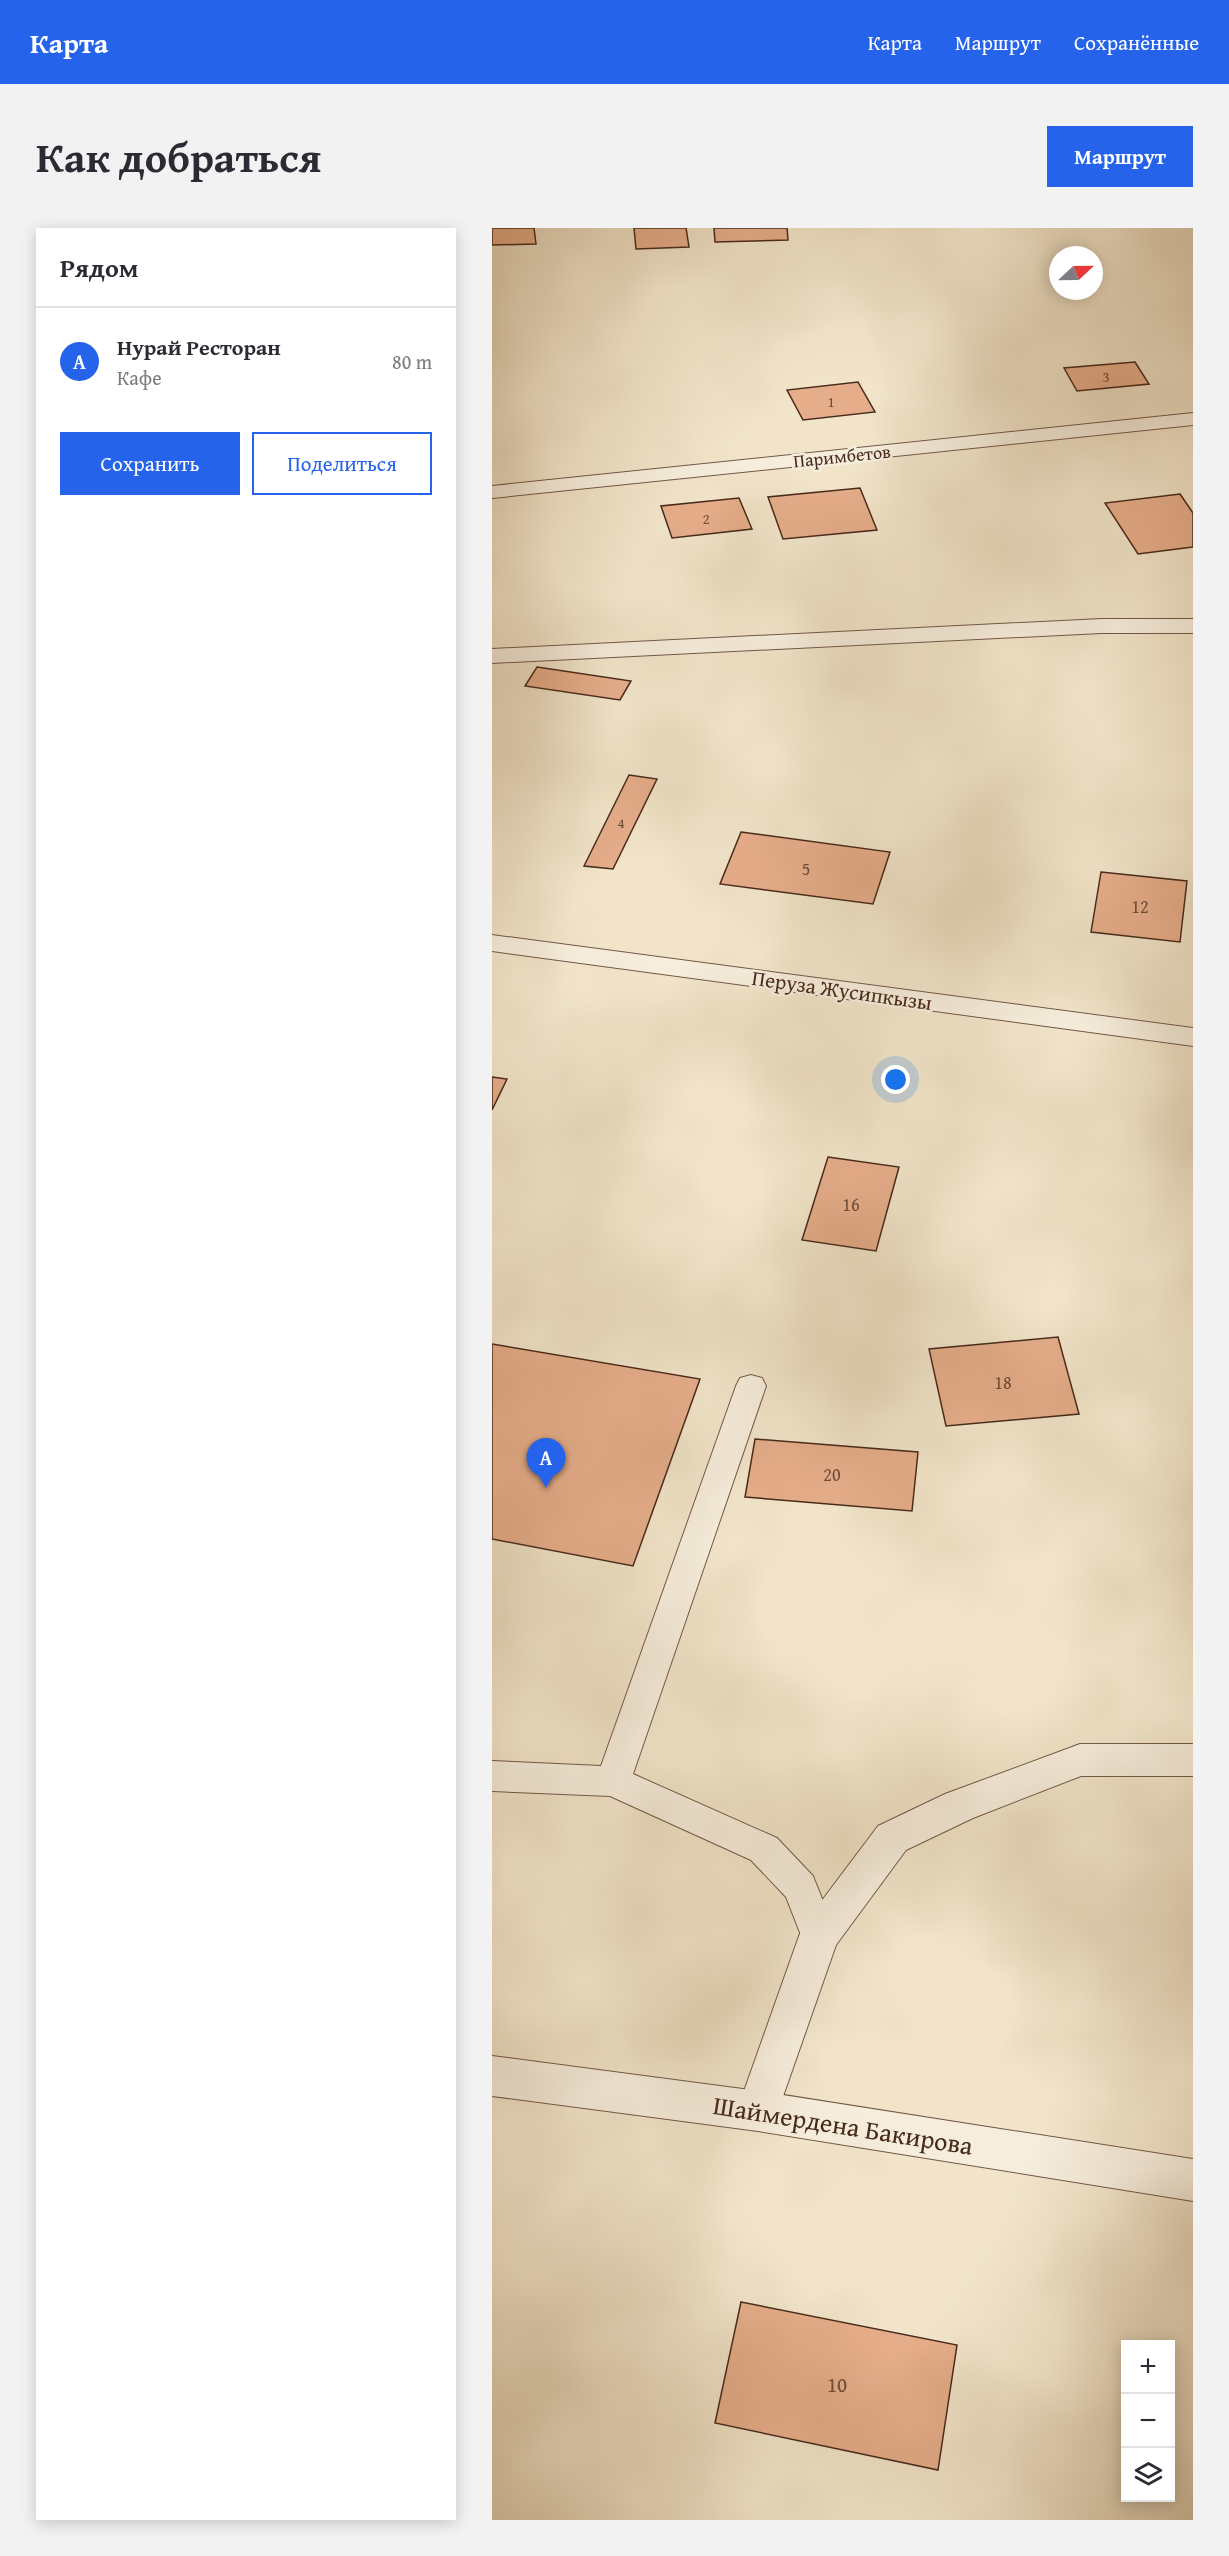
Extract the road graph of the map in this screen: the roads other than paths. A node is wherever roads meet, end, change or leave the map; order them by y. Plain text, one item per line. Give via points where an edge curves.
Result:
1 (1193, 419) edge
2 (492, 492) edge
3 (1193, 626) edge
4 (492, 656) edge
5 (492, 943) edge
6 (1193, 1037) edge
7 (751, 1386) dead end
8 (1193, 1760) edge
9 (492, 1776) edge
10 (613, 1781) junction
11 (819, 1936) junction
12 (492, 2076) edge
13 (758, 2111) junction
14 (1193, 2180) edge

1 - 2 street, Паримбетов
3 - 4 street via 1089,626
5 - 6 street, Перуза Жусипкызы
7 - 10 lane
8 - 11 street via 1080,1760 959,1806 892,1838
9 - 10 lane
10 - 11 lane via 764,1850 801,1887
11 - 13 street
12 - 13 street, Шаймердена Бакирова
13 - 14 street, Шаймердена Бакирова

